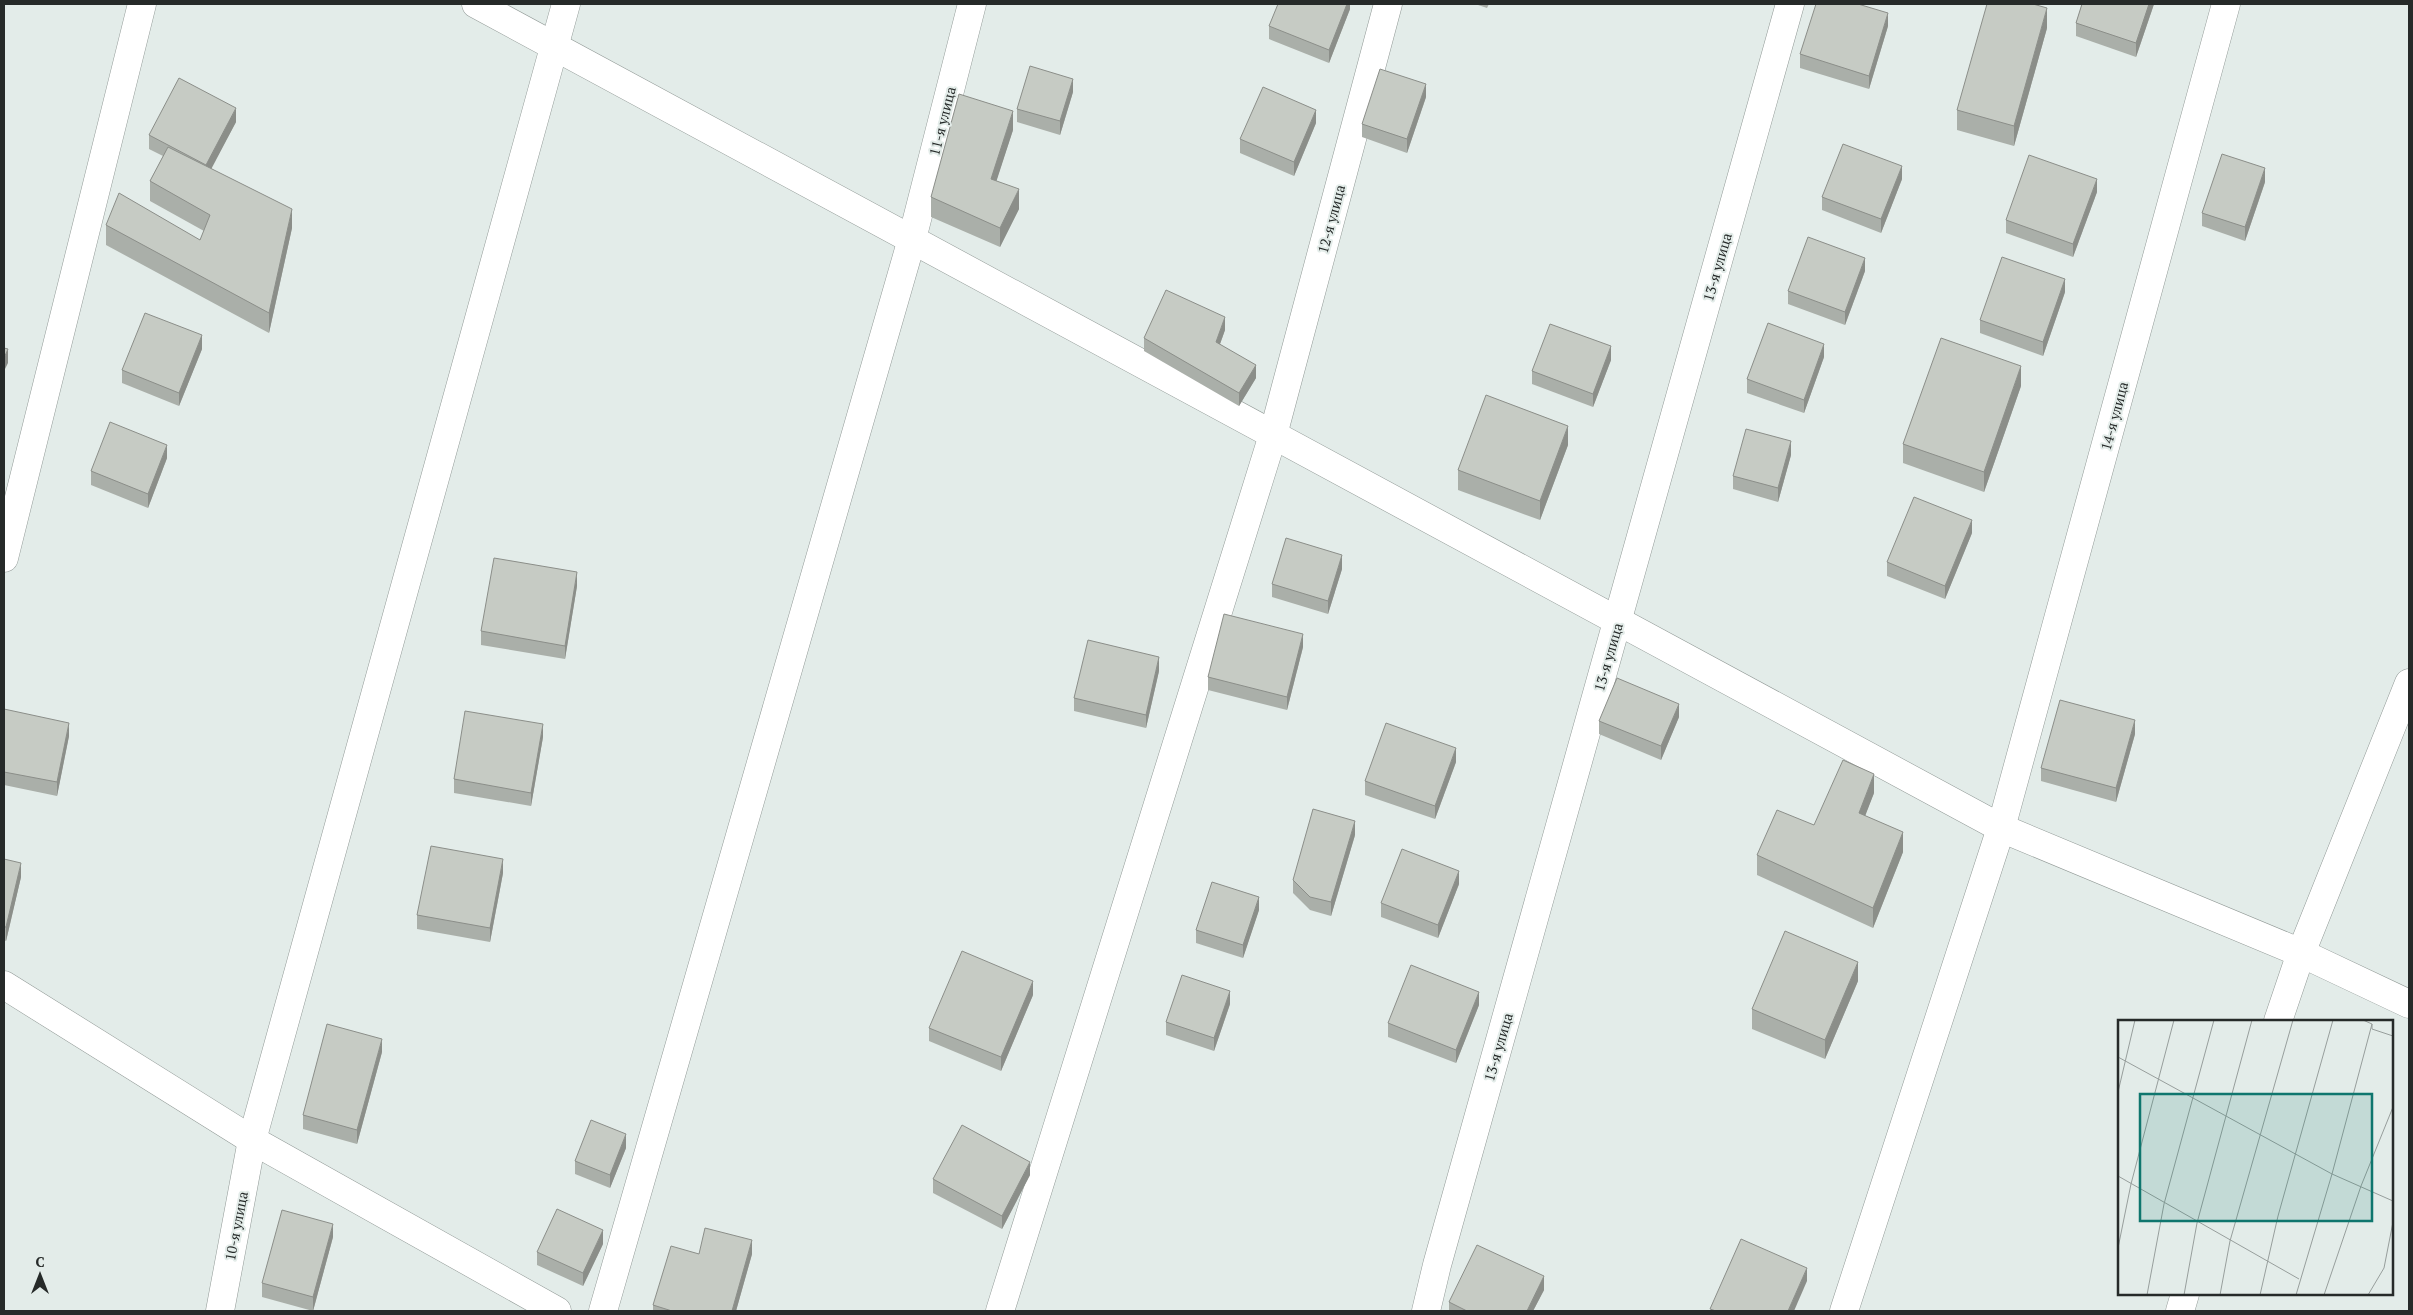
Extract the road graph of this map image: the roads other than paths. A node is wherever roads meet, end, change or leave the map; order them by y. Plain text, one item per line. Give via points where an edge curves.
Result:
1 (142, 4) edge
2 (476, 4) edge
3 (566, 4) edge
4 (972, 4) edge
5 (1388, 4) edge
6 (1790, 4) edge
7 (2226, 4) edge
8 (555, 47) junction
9 (912, 239) junction
10 (1273, 435) junction
11 (4, 558) edge
12 (1618, 621) junction
13 (2409, 683) edge
14 (2001, 828) junction
15 (2301, 953) junction
16 (4, 985) edge
17 (2409, 1004) edge
18 (2278, 1020) edge
19 (252, 1140) junction
20 (2186, 1295) edge
21 (220, 1311) edge
22 (558, 1311) edge
23 (603, 1311) edge
24 (1000, 1311) edge
25 (1426, 1311) edge
26 (1844, 1311) edge
27 (2180, 1311) edge

1 - 11 street
2 - 8 street
3 - 8 street
4 - 9 street, 11-я улица
5 - 10 street, 12-я улица
6 - 12 street, 13-я улица
7 - 14 street, 14-я улица
8 - 9 street
8 - 19 street, 10-я улица
9 - 10 street
9 - 23 street, 11-я улица
10 - 12 street
10 - 24 street, 12-я улица
12 - 14 street
12 - 25 street, 13-я улица
13 - 15 street
14 - 15 street
14 - 26 street, 14-я улица
15 - 17 street
15 - 18 street
16 - 19 street
19 - 21 street, 10-я улица
19 - 22 street
20 - 27 street

